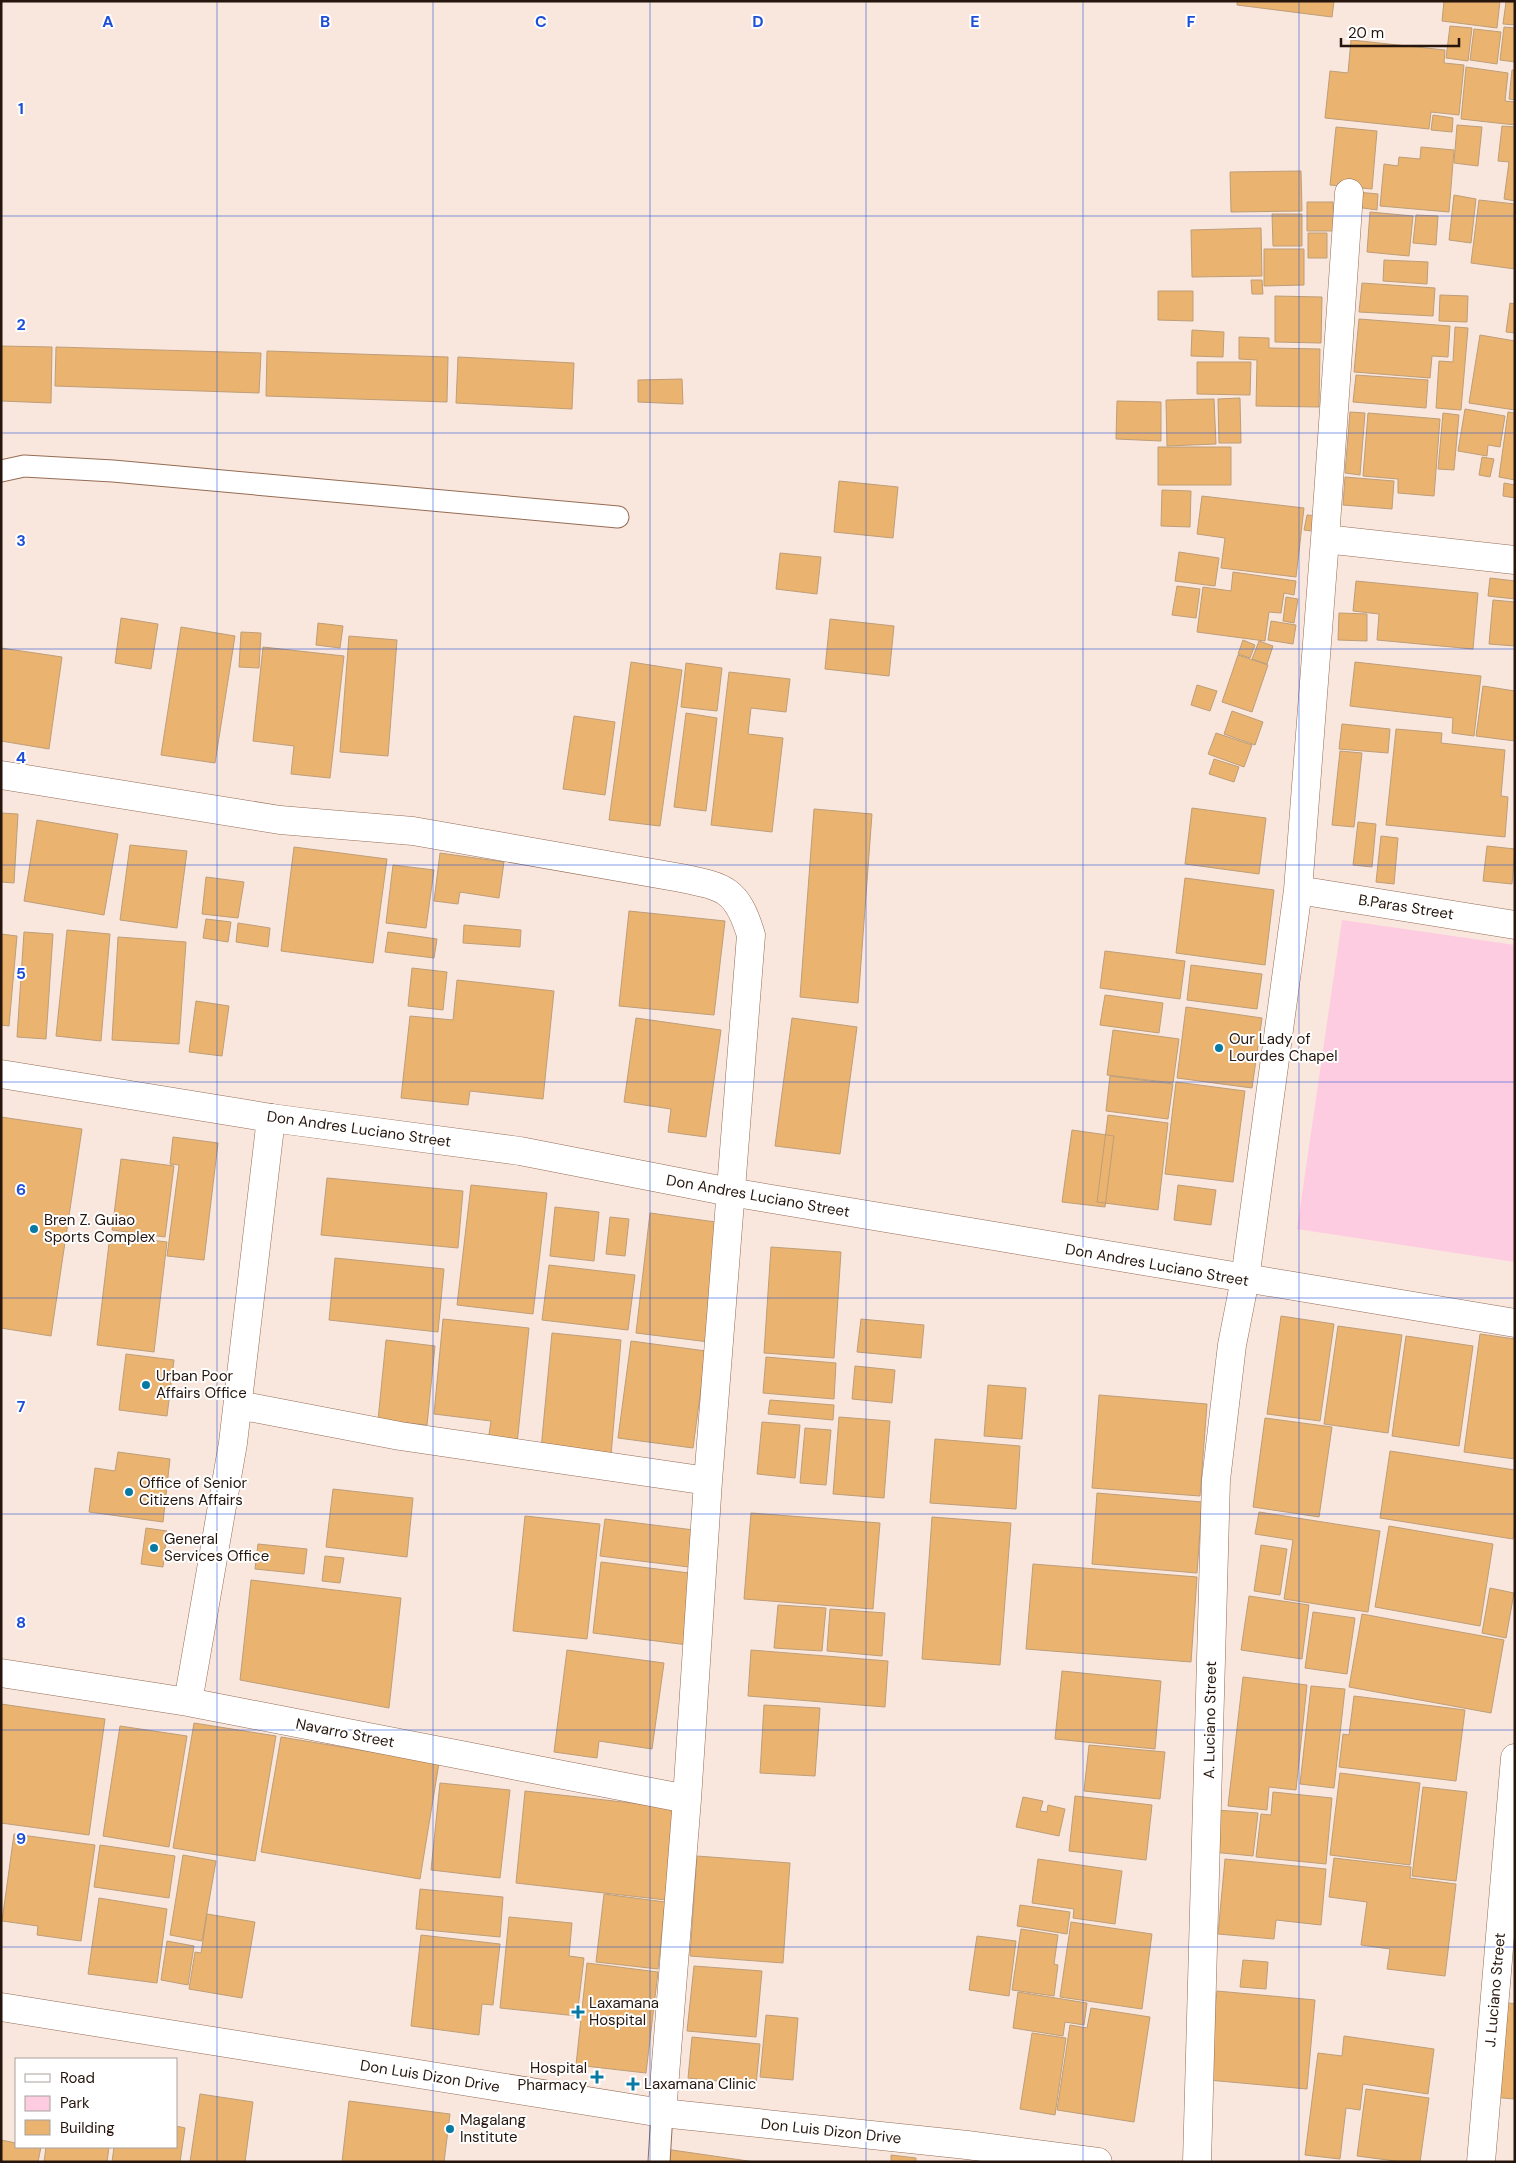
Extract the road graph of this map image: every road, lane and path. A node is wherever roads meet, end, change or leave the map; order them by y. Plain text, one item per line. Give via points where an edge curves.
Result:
1 (1349, 193) dead end
2 (1, 470) edge
3 (618, 517) dead end
4 (1325, 539) junction
5 (1515, 560) edge
6 (1, 775) edge
7 (1298, 890) junction
8 (1515, 924) edge
9 (1, 1074) edge
10 (271, 1118) junction
11 (730, 1192) junction
12 (1245, 1280) junction
13 (1515, 1323) edge
14 (238, 1405) junction
15 (708, 1481) junction
16 (1, 1673) edge
17 (188, 1702) junction
18 (1515, 1758) edge
19 (687, 1799) junction
20 (1, 2007) edge
21 (662, 2113) junction
22 (966, 2154) edge
23 (659, 2162) edge
24 (1098, 2162) edge
25 (1197, 2162) edge
26 (1481, 2162) edge

1 - 4 street, A. Luciano Street
2 - 3 lane via 24,466 113,471
4 - 5 street
4 - 7 street, A. Luciano Street
6 - 11 street via 280,820 413,831 681,878 729,893 744,912 751,935
7 - 8 street, B.Paras Street
7 - 12 street, A. Luciano Street
9 - 10 street, Don Andres Luciano Street
10 - 11 street, Don Andres Luciano Street via 520,1151
10 - 14 street
11 - 12 street, Don Andres Luciano Street
11 - 15 street
12 - 13 street, Don Andres Luciano Street
12 - 25 street, A. Luciano Street via 1232,1345 1216,1480
14 - 15 street via 400,1436
14 - 17 street
15 - 19 street
16 - 17 street, Navarro Street
17 - 19 street, Navarro Street
18 - 26 street, J. Luciano Street
19 - 21 street
20 - 21 street, Don Luis Dizon Drive
21 - 22 street, Don Luis Dizon Drive
21 - 23 lane
22 - 24 street, Don Luis Dizon Drive

